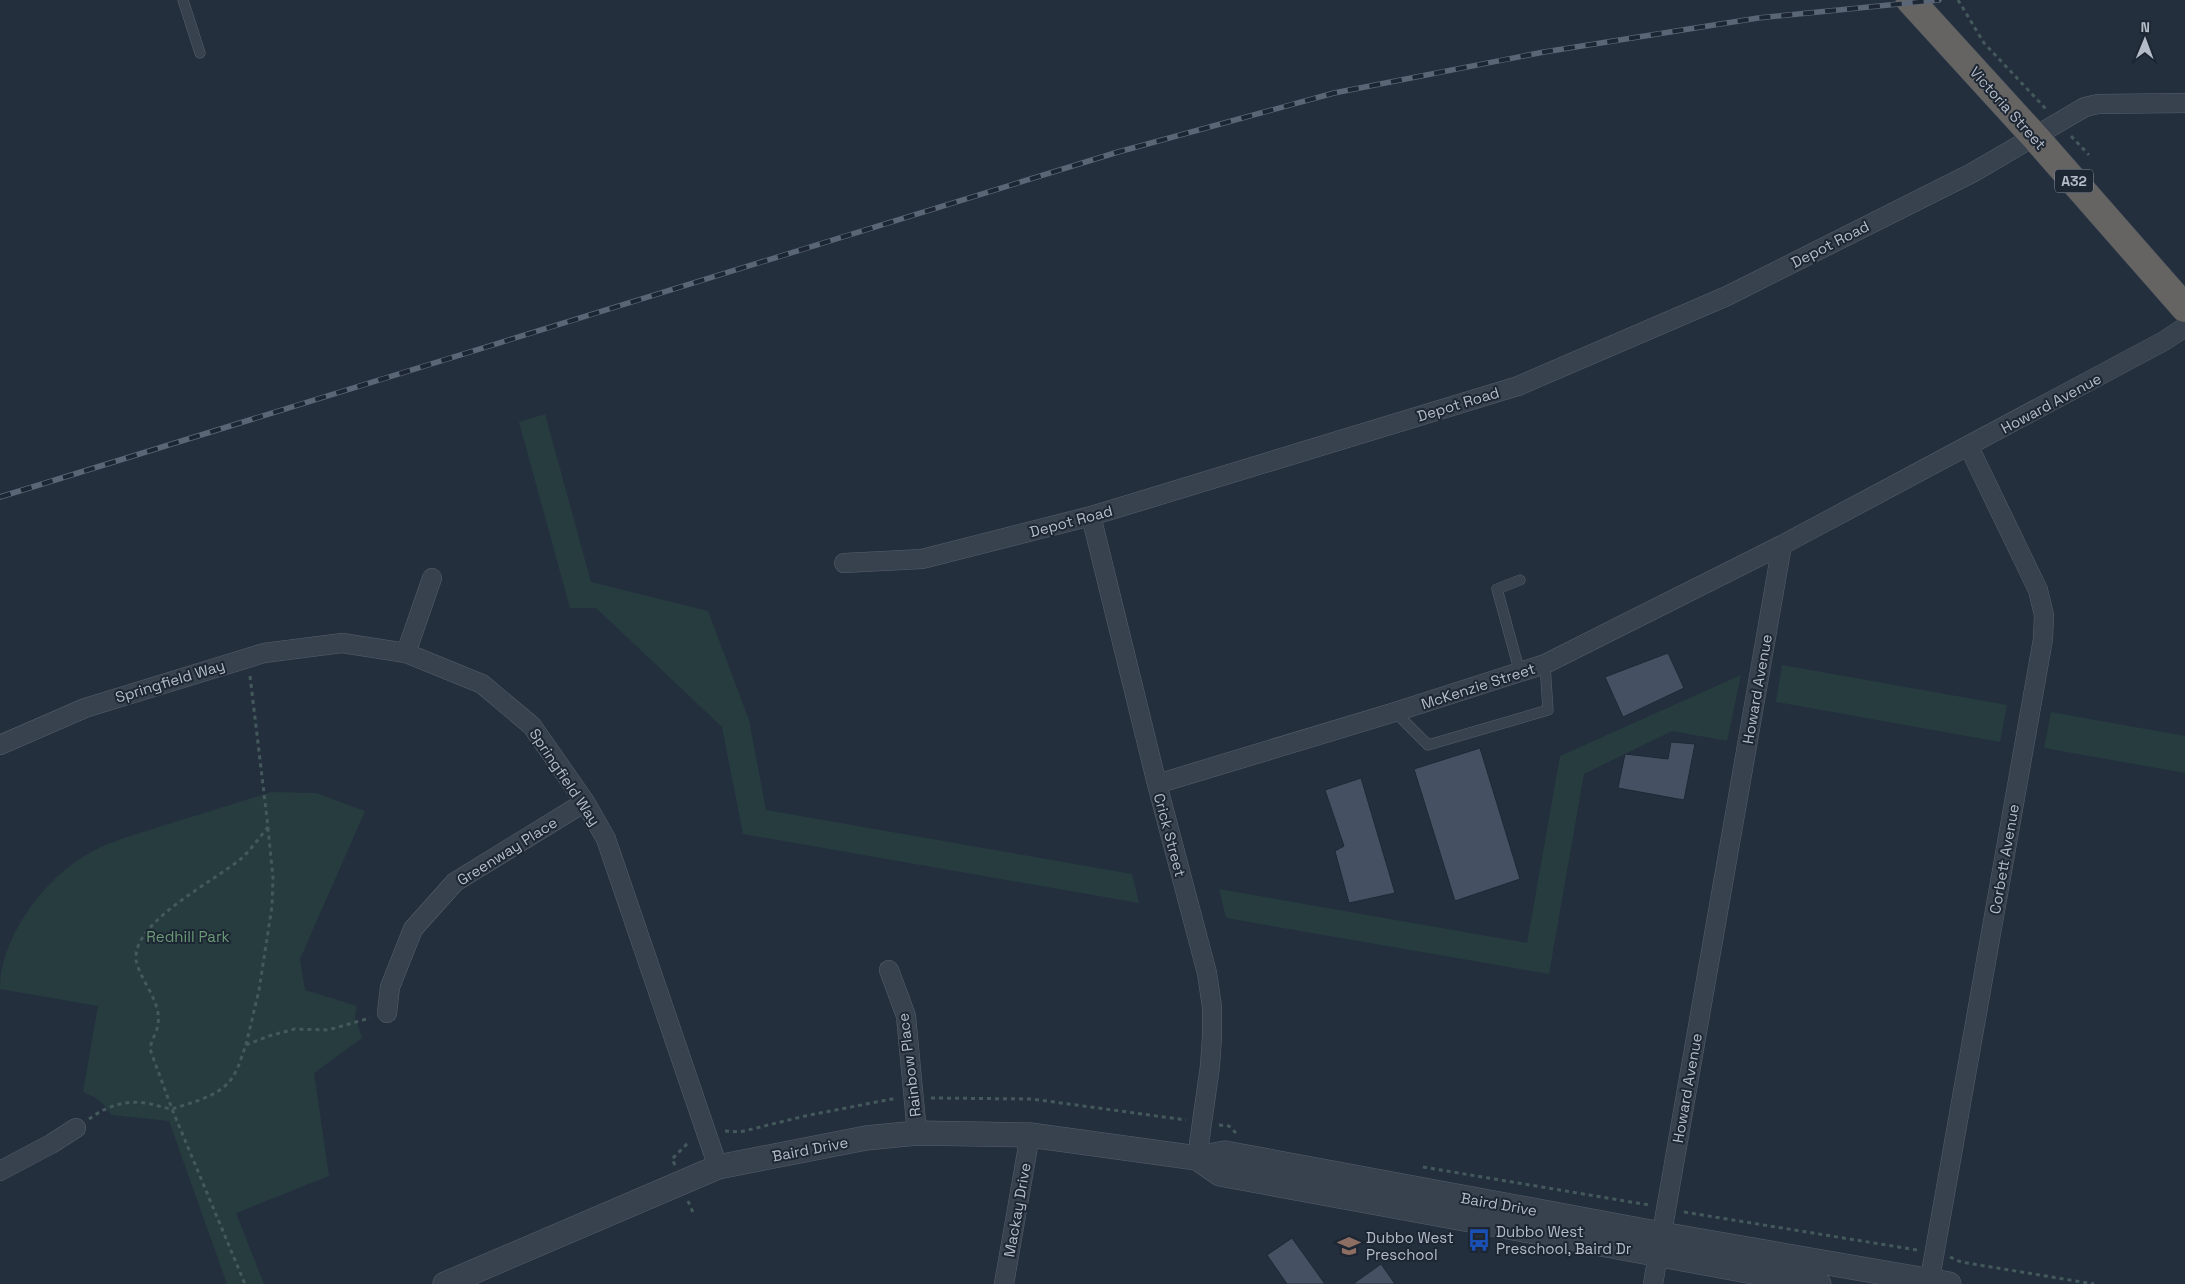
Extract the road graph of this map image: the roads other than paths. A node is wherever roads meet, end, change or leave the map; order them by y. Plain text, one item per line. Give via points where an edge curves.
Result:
1 (184, 0) edge
2 (1910, 0) edge
3 (200, 53) dead end
4 (2185, 103) edge
5 (2035, 137) junction
6 (2185, 308) edge
7 (2185, 327) edge
8 (1969, 447) junction
9 (1091, 516) junction
10 (1782, 545) junction
11 (844, 563) dead end
12 (432, 578) dead end
13 (1520, 580) dead end
14 (406, 652) junction
15 (1545, 664) junction
16 (1520, 673) junction
17 (1395, 712) junction
18 (0, 745) edge
19 (1157, 784) junction
20 (585, 802) junction
21 (889, 970) dead end
22 (387, 1013) road end
23 (76, 1128) road end
24 (917, 1133) junction
25 (1030, 1135) junction
26 (1197, 1158) junction
27 (718, 1168) junction
28 (0, 1172) edge
29 (1659, 1244) junction
30 (1935, 1283) edge
31 (445, 1284) edge
32 (1004, 1284) edge
33 (1653, 1284) edge
34 (1819, 1284) edge

1 - 3 lane
2 - 5 highway, Victoria Street / A32
4 - 5 street, Depot Road via 2098,104 2085,107
5 - 6 highway, Victoria Street / A32
5 - 9 street, Depot Road via 1972,173 1727,296 1518,386
7 - 8 street, Howard Avenue
8 - 10 street, Howard Avenue
8 - 30 street, Corbett Avenue via 2038,590 2044,615 2043,639
9 - 11 street, Depot Road via 922,559
9 - 19 street, Crick Street
10 - 15 street, McKenzie Street
10 - 29 street, Howard Avenue
12 - 14 street
13 - 16 lane via 1497,589
14 - 18 street, Springfield Way via 342,643 264,653 85,708
14 - 20 street, Springfield Way via 482,684 532,726
15 - 16 street, McKenzie Street
15 - 17 lane via 1548,710 1428,745
16 - 17 street, McKenzie Street
17 - 19 street, McKenzie Street
19 - 26 street, Crick Street via 1207,973 1212,1007 1210,1066
20 - 22 street, Greenway Place via 455,882 413,929 390,987
20 - 27 street, Springfield Way via 606,839
21 - 24 street, Rainbow Place via 906,1016
23 - 28 street
24 - 25 street, Baird Drive
24 - 27 street, Baird Drive via 866,1138
25 - 26 street, Baird Drive
25 - 32 street, Mackay Drive
26 - 29 street, Baird Drive via 1225,1153
27 - 31 street, Baird Drive
29 - 30 street, Baird Drive
29 - 33 street, Howard Avenue
29 - 34 street, Baird Drive

